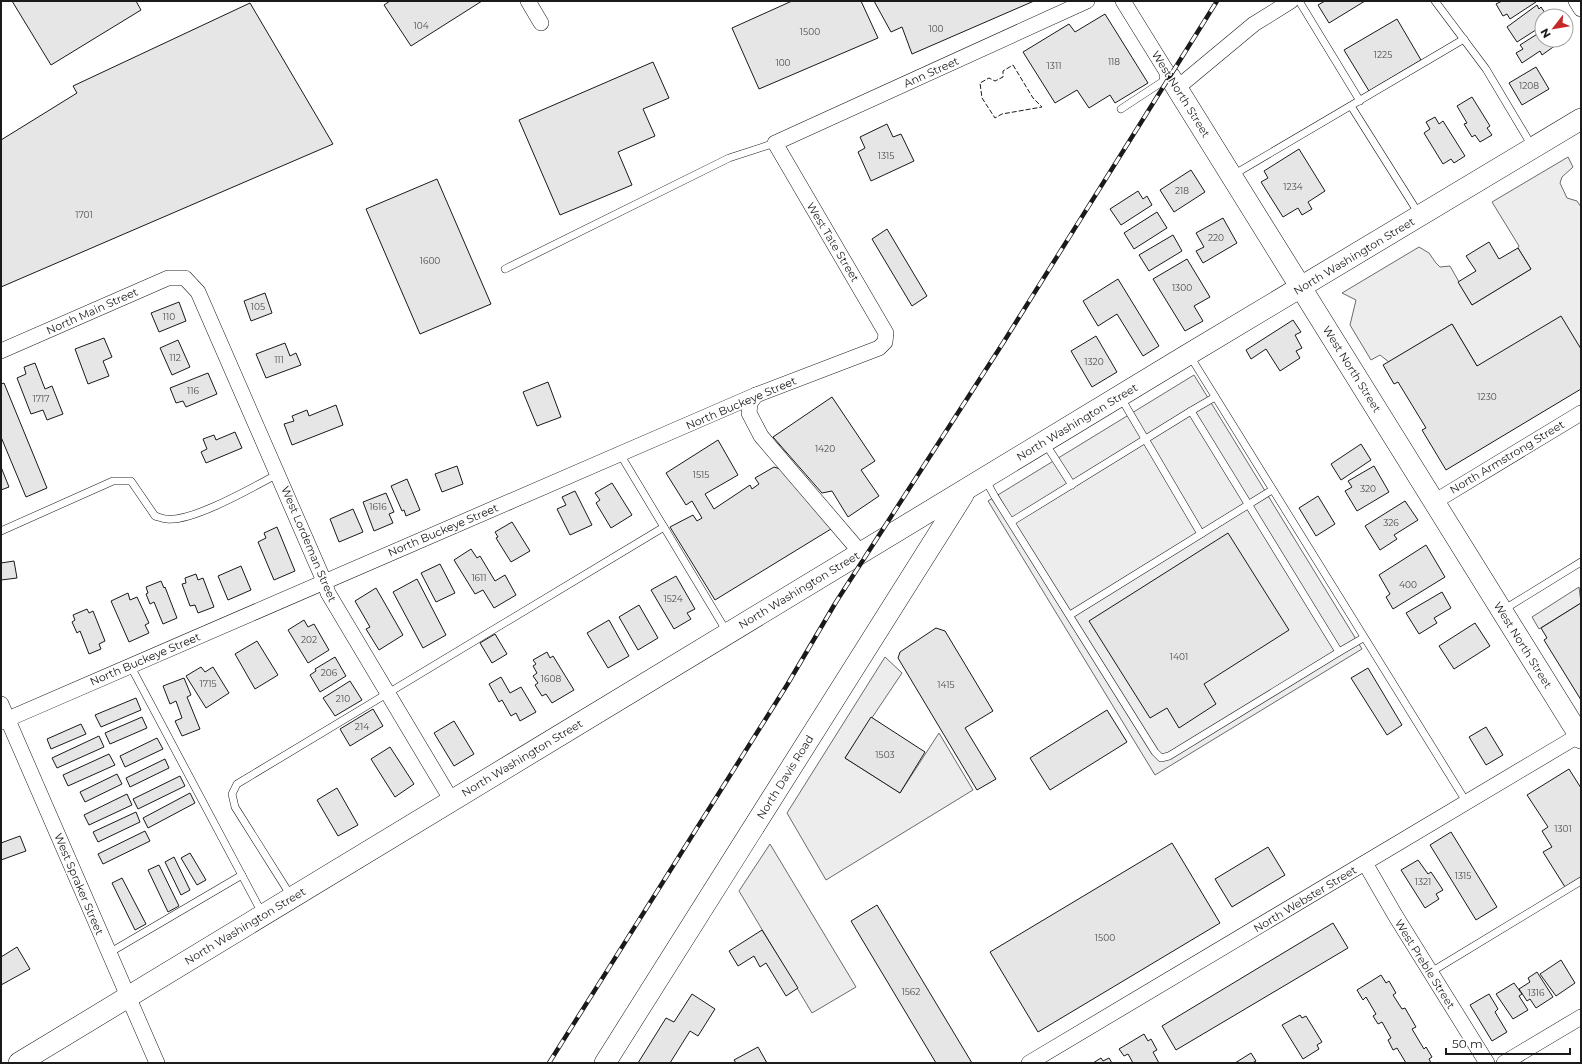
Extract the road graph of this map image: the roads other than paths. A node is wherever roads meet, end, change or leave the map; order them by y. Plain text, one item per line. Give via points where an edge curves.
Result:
1 (528, 1) edge
2 (1087, 1) edge
3 (1123, 1) edge
4 (1291, 1) edge
5 (1299, 1) edge
6 (1435, 1) edge
7 (1576, 1) edge
8 (1581, 9) edge
9 (541, 23) dead end
10 (1464, 39) junction
11 (1173, 82) junction
12 (1360, 100) junction
13 (1351, 106) junction
14 (1121, 109) dead end
15 (1581, 119) edge
16 (775, 143) junction
17 (1533, 148) junction
18 (1232, 175) junction
19 (1420, 216) junction
20 (505, 269) dead end
21 (185, 278) joint
22 (1302, 287) junction
23 (885, 342) joint
24 (1, 351) edge
25 (1189, 354) junction
26 (756, 395) junction
27 (1120, 396) junction
28 (1215, 397) junction
29 (1191, 411) junction
30 (1581, 413) edge
31 (1144, 440) junction
32 (1045, 442) junction
33 (620, 454) junction
34 (279, 473) junction
35 (985, 479) junction
36 (1072, 485) junction
37 (1272, 490) junction
38 (965, 491) junction
39 (1434, 502) junction
40 (1249, 505) junction
41 (1011, 522) junction
42 (664, 527) junction
43 (1, 531) edge
44 (1201, 534) junction
45 (861, 553) junction
46 (1581, 562) edge
47 (324, 581) junction
48 (1501, 611) junction
49 (1070, 615) junction
50 (728, 634) junction
51 (1364, 638) junction
52 (1339, 652) junction
53 (130, 665) junction
54 (387, 692) junction
55 (1, 704) edge
56 (4, 720) edge
57 (1580, 736) edge
58 (452, 801) junction
59 (1467, 803) junction
60 (1365, 863) junction
61 (242, 875) junction
62 (1581, 881) edge
63 (292, 898) junction
64 (263, 915) junction
65 (109, 954) junction
66 (1431, 972) junction
67 (128, 997) junction
68 (1581, 1017) edge
69 (19, 1063) edge
70 (157, 1063) edge
71 (605, 1063) edge
72 (1028, 1063) edge
73 (1487, 1063) edge
74 (1504, 1063) edge

1 - 9 street
2 - 16 street, Ann Street
3 - 11 street, West North Street
4 - 11 street
5 - 12 lane
6 - 10 lane
7 - 8 street
10 - 12 lane
10 - 17 lane via 1486,69
11 - 14 lane
11 - 18 main road, West North Street
12 - 13 lane
13 - 18 lane
13 - 19 lane
15 - 17 main road, North Washington Street
16 - 20 lane via 729,158
16 - 23 street, West Tate Street via 877,316 886,333
17 - 19 main road, North Washington Street
18 - 22 main road, West North Street
19 - 22 main road, North Washington Street
21 - 24 street, North Main Street via 168,278
21 - 34 street, West Lordeman Street via 198,292
22 - 25 main road, North Washington Street
22 - 39 main road, West North Street
23 - 26 street, North Buckeye Street via 879,348
25 - 27 main road, North Washington Street
25 - 28 lane
26 - 33 street, North Buckeye Street
26 - 45 street via 750,403 749,413 761,436
27 - 31 lane
27 - 32 main road, North Washington Street
28 - 29 lane
28 - 37 lane
29 - 31 lane
29 - 40 lane
30 - 39 street, North Armstrong Street
31 - 36 lane
31 - 44 lane
32 - 35 main road, North Washington Street
32 - 36 lane
33 - 42 lane
33 - 47 street, North Buckeye Street
34 - 43 lane via 210,508 185,517 168,519 155,516 131,481 114,481
34 - 47 street, West Lordeman Street
35 - 38 main road, North Washington Street
35 - 41 lane
36 - 41 lane
37 - 40 lane
37 - 51 lane
38 - 45 main road, North Washington Street
38 - 71 main road, North Davis Road
39 - 48 main road, West North Street
40 - 44 lane
40 - 52 lane
41 - 49 lane
42 - 50 lane
42 - 54 lane
44 - 49 lane
45 - 50 main road, North Washington Street
46 - 48 lane
47 - 53 street, North Buckeye Street
47 - 54 street, West Lordeman Street via 328,593
48 - 57 main road, West North Street
49 - 52 lane via 1161,758 1169,756
50 - 58 main road, North Washington Street
51 - 52 lane
51 - 59 lane
53 - 56 street, North Buckeye Street
53 - 61 lane
54 - 58 street, West Lordeman Street
54 - 63 lane via 237,784 234,789 232,794 235,807
55 - 56 street, West Spraker Street
56 - 65 street, West Spraker Street
57 - 59 street, North Webster Street
58 - 63 main road, North Washington Street
59 - 60 street, North Webster Street
60 - 66 street, West Preble Street
60 - 72 street, North Webster Street
61 - 64 lane
61 - 65 lane
62 - 66 lane
63 - 64 main road, North Washington Street
64 - 67 main road, North Washington Street
65 - 67 street, West Spraker Street
66 - 73 street, West Preble Street
67 - 69 main road, North Washington Street
67 - 70 street, West Spraker Street
68 - 74 street

